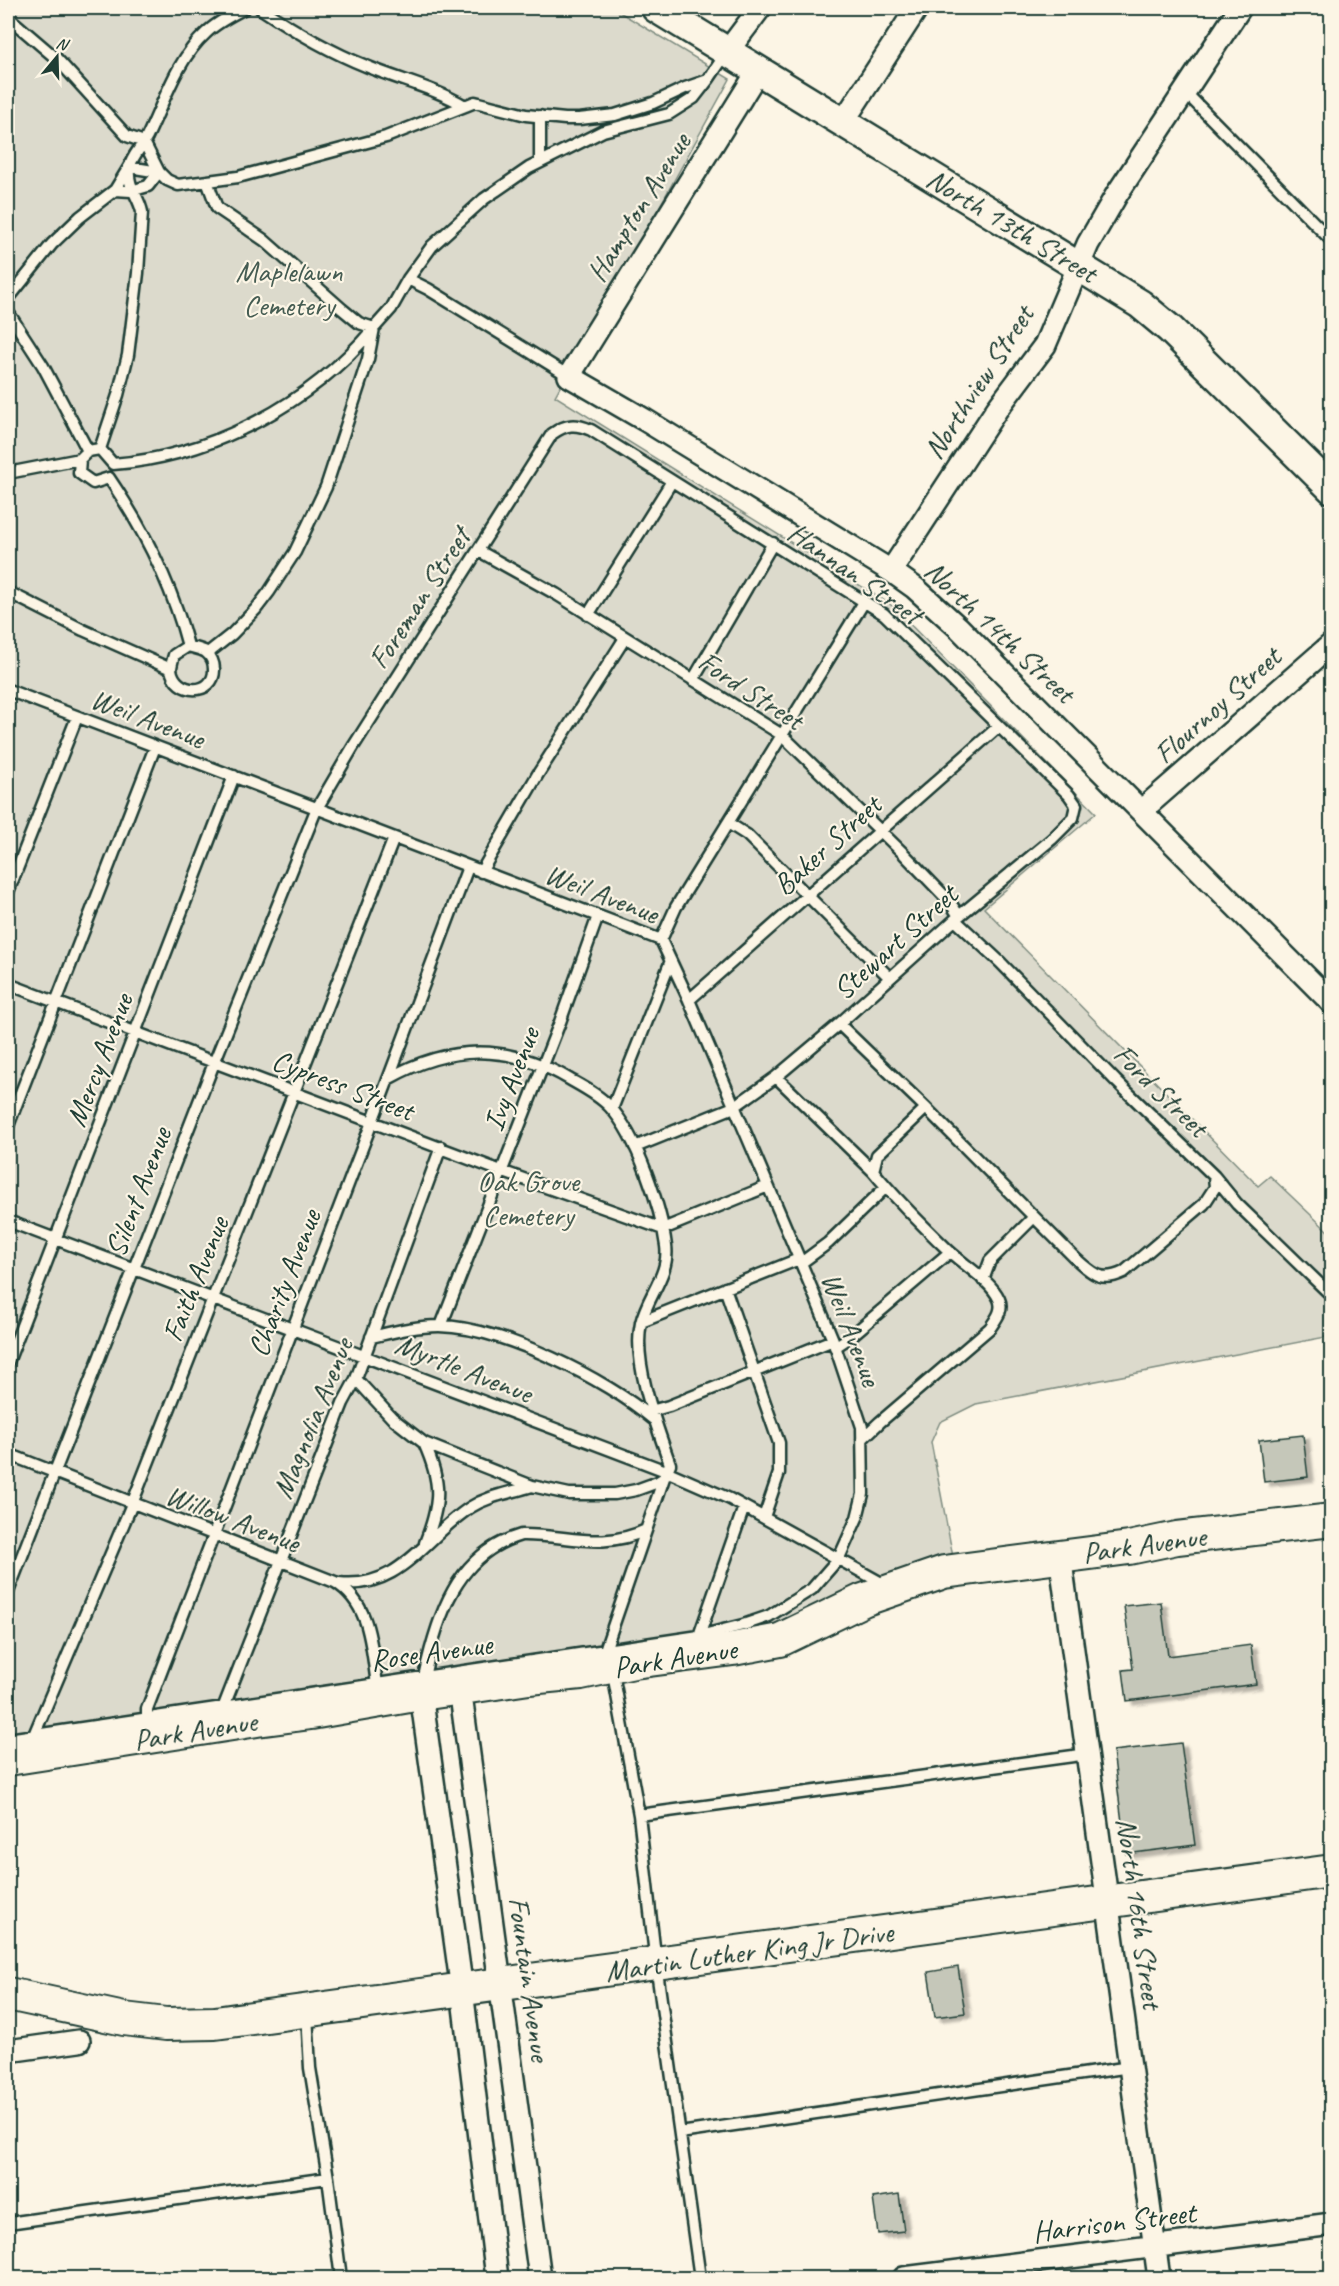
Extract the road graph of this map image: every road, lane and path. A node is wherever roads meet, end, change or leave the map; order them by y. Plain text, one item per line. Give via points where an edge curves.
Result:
1 (245, 8) edge
2 (260, 8) edge
3 (656, 8) edge
4 (760, 8) edge
5 (917, 8) edge
6 (1240, 8) edge
7 (8, 17) edge
8 (727, 52) junction
9 (758, 71) junction
10 (708, 80) junction
11 (1185, 92) junction
12 (465, 106) junction
13 (540, 116) junction
14 (843, 122) junction
15 (144, 142) junction
16 (540, 162) junction
17 (129, 167) junction
18 (159, 172) junction
19 (207, 181) junction
20 (148, 186) junction
21 (115, 190) junction
22 (131, 190) junction
23 (140, 201) junction
24 (1332, 241) edge
25 (1080, 265) junction
26 (408, 279) junction
27 (8, 299) edge
28 (8, 312) edge
29 (374, 328) junction
30 (569, 376) junction
31 (573, 424) joint
32 (100, 449) junction
33 (84, 455) junction
34 (113, 464) junction
35 (8, 473) edge
36 (110, 478) junction
37 (672, 481) junction
38 (1332, 489) edge
39 (773, 543) junction
40 (479, 551) junction
41 (891, 571) junction
42 (8, 592) edge
43 (864, 602) junction
44 (588, 615) junction
45 (625, 638) junction
46 (1332, 644) edge
47 (188, 646) junction
48 (208, 653) junction
49 (171, 669) junction
50 (693, 680) junction
51 (8, 690) edge
52 (77, 717) junction
53 (998, 727) junction
54 (782, 735) junction
55 (155, 747) junction
56 (234, 776) junction
57 (1076, 805) joint
58 (316, 810) junction
59 (1142, 810) junction
60 (728, 823) junction
61 (880, 830) junction
62 (394, 838) junction
63 (468, 867) junction
64 (481, 872) junction
65 (8, 892) edge
66 (808, 895) junction
67 (598, 916) junction
68 (957, 918) junction
69 (661, 940) junction
70 (670, 963) junction
71 (890, 978) junction
72 (8, 984) edge
73 (689, 1000) junction
74 (57, 1003) junction
75 (1332, 1003) edge
76 (839, 1024) junction
77 (135, 1032) junction
78 (214, 1063) junction
79 (543, 1064) junction
80 (776, 1077) junction
81 (388, 1079) junction
82 (295, 1093) junction
83 (734, 1107) junction
84 (926, 1108) junction
85 (612, 1109) junction
86 (372, 1122) junction
87 (8, 1126) edge
88 (441, 1147) junction
89 (635, 1147) junction
90 (501, 1171) junction
91 (873, 1171) junction
92 (1214, 1176) junction
93 (768, 1186) junction
94 (886, 1187) junction
95 (1034, 1217) junction
96 (8, 1221) edge
97 (663, 1229) junction
98 (56, 1240) junction
99 (950, 1252) junction
100 (800, 1261) junction
101 (134, 1269) junction
102 (983, 1280) junction
103 (725, 1288) junction
104 (1332, 1296) edge
105 (213, 1299) junction
106 (641, 1322) junction
107 (441, 1326) junction
108 (291, 1329) junction
109 (371, 1337) junction
110 (834, 1344) junction
111 (363, 1356) junction
112 (8, 1362) edge
113 (753, 1372) junction
114 (356, 1379) junction
115 (652, 1415) junction
116 (862, 1439) junction
117 (424, 1443) junction
118 (8, 1454) edge
119 (55, 1472) junction
120 (665, 1474) junction
121 (532, 1486) junction
122 (132, 1504) junction
123 (744, 1507) junction
124 (764, 1517) junction
125 (1332, 1520) edge
126 (646, 1530) junction
127 (213, 1535) junction
128 (424, 1547) junction
129 (1060, 1556) junction
130 (839, 1558) junction
131 (280, 1561) junction
132 (335, 1582) junction
133 (891, 1589) junction
134 (8, 1592) edge
135 (699, 1636) junction
136 (609, 1659) junction
137 (377, 1684) junction
138 (423, 1685) junction
139 (460, 1688) junction
140 (224, 1706) junction
141 (147, 1718) junction
142 (34, 1735) junction
143 (8, 1739) edge
144 (1088, 1754) junction
145 (8, 1759) edge
146 (639, 1815) junction
147 (1332, 1871) edge
148 (1107, 1903) junction
149 (656, 1964) junction
150 (501, 1985) junction
151 (462, 1990) junction
152 (8, 1994) edge
153 (307, 2011) junction
154 (79, 2041) dead end
155 (8, 2051) edge
156 (1130, 2067) junction
157 (680, 2133) junction
158 (328, 2178) junction
159 (8, 2223) edge
160 (1332, 2224) edge
161 (1155, 2248) junction
162 (341, 2278) edge
163 (497, 2278) edge
164 (540, 2278) edge
165 (700, 2278) edge
166 (904, 2278) edge
167 (1160, 2278) edge

1 - 15 lane via 198,41 174,79
2 - 12 lane via 336,53
3 - 8 main road, North 13th Street
4 - 8 street
5 - 14 street
6 - 11 street, Northview Street
7 - 15 lane via 57,59 127,135
8 - 9 main road, North 13th Street
8 - 10 lane
9 - 14 main road, North 13th Street
9 - 30 street, Hampton Avenue
10 - 13 lane via 615,115 579,120
10 - 16 lane via 694,98 669,114 603,131
11 - 24 lane
11 - 25 street, Northview Street via 1117,194
12 - 13 lane via 476,102
12 - 19 lane via 386,137 256,173
13 - 16 lane
14 - 25 main road, North 13th Street
15 - 17 lane
15 - 18 lane
16 - 26 lane via 457,222 432,246
17 - 18 lane
17 - 21 lane
17 - 22 lane
18 - 19 lane via 178,186
18 - 20 lane
19 - 29 lane via 217,208 264,240 359,323
20 - 22 lane
20 - 23 lane
21 - 22 lane
21 - 27 lane via 52,244
22 - 23 lane
23 - 32 lane via 138,273 128,355
25 - 38 main road, North 13th Street via 1170,329
25 - 41 street, Northview Street via 1045,345 997,409
26 - 29 lane via 391,309
26 - 30 lane
28 - 33 lane via 43,366
29 - 34 lane via 356,350 315,383 246,428 168,456
29 - 48 lane via 368,359 333,466 307,531 269,592 243,623
30 - 41 street, North 14th Street
31 - 37 lane, Hannan Street via 591,430
31 - 40 lane, Foreman Street via 552,434
32 - 33 lane
32 - 34 lane
33 - 35 lane
33 - 36 lane via 79,473 93,483
34 - 36 lane
36 - 47 lane via 155,553 176,603
37 - 39 lane, Hannan Street
37 - 44 lane
39 - 43 lane, Hannan Street
39 - 50 lane
40 - 44 lane, Ford Street
40 - 58 lane, Foreman Street via 352,747
41 - 59 street, North 14th Street via 958,627
42 - 49 lane
43 - 53 lane, Hannan Street via 884,614
43 - 54 lane
44 - 45 lane, Ford Street
45 - 50 lane, Ford Street
45 - 64 lane
46 - 59 street, Flournoy Street
47 - 48 lane
47 - 49 lane via 174,655
48 - 49 lane via 214,663 214,674 209,684 199,690 178,684
50 - 54 lane, Ford Street
51 - 52 lane, Weil Avenue
52 - 55 lane, Weil Avenue
52 - 65 lane
53 - 57 lane, Hannan Street
53 - 61 lane, Baker Street
54 - 60 lane
54 - 61 lane, Ford Street
55 - 56 lane, Weil Avenue
55 - 74 lane
56 - 58 lane, Weil Avenue
56 - 77 lane, Mercy Avenue
57 - 68 lane, Stewart Street via 1073,818 1052,839
58 - 62 lane, Weil Avenue
58 - 78 lane, Silent Avenue
59 - 75 street, North 14th Street
60 - 66 lane via 747,835
60 - 69 lane via 676,907
61 - 66 lane, Baker Street
61 - 68 lane, Ford Street via 949,901
62 - 63 lane, Weil Avenue
62 - 82 lane, Faith Avenue
63 - 64 lane, Weil Avenue
63 - 81 lane, Charity Avenue
64 - 67 lane, Weil Avenue
66 - 71 lane
66 - 73 lane, Baker Street
67 - 69 lane, Weil Avenue
67 - 79 lane, Ivy Avenue
68 - 71 lane, Stewart Street
68 - 92 lane, Ford Street
69 - 70 lane, Weil Avenue
70 - 73 lane, Weil Avenue
70 - 85 lane
71 - 76 lane, Stewart Street
72 - 74 lane, Cypress Street
73 - 83 lane, Weil Avenue
74 - 77 lane, Cypress Street
74 - 87 lane
76 - 80 lane, Stewart Street
76 - 84 lane
77 - 78 lane, Cypress Street
77 - 98 lane, Mercy Avenue
78 - 82 lane, Cypress Street
78 - 101 lane, Silent Avenue
79 - 81 lane via 511,1055 448,1054
79 - 85 lane via 588,1089
79 - 90 lane, Ivy Avenue
80 - 83 lane, Stewart Street
80 - 91 lane
81 - 86 lane, Charity Avenue
82 - 86 lane, Cypress Street
82 - 105 lane, Faith Avenue
83 - 89 lane, Stewart Street
83 - 93 lane, Weil Avenue
84 - 91 lane via 877,1155
84 - 95 lane
85 - 89 lane
86 - 88 lane, Cypress Street
86 - 108 lane, Charity Avenue
88 - 90 lane, Cypress Street
88 - 109 lane, Magnolia Avenue
89 - 97 lane
90 - 97 lane, Cypress Street
90 - 107 lane, Ivy Avenue
91 - 94 lane
92 - 95 lane via 1215,1187 1204,1204 1112,1278 1092,1273
92 - 104 lane, Ford Street via 1237,1204
93 - 97 lane
93 - 100 lane, Weil Avenue
94 - 99 lane
94 - 100 lane via 828,1243
95 - 102 lane via 990,1261
96 - 98 lane, Myrtle Avenue
97 - 106 lane via 666,1262
98 - 101 lane, Myrtle Avenue
98 - 112 lane, Mercy Avenue
99 - 102 lane
99 - 110 lane via 858,1330
100 - 103 lane
100 - 110 lane, Weil Avenue
101 - 105 lane, Myrtle Avenue
101 - 119 lane, Silent Avenue
102 - 116 lane via 998,1297 1001,1308 990,1328
103 - 106 lane
103 - 113 lane
105 - 108 lane, Myrtle Avenue
105 - 122 lane, Faith Avenue
106 - 115 lane via 639,1340
107 - 109 lane
107 - 115 lane via 488,1335 556,1361
108 - 111 lane, Myrtle Avenue
108 - 127 lane, Charity Avenue
109 - 111 lane, Magnolia Avenue
110 - 113 lane
110 - 116 lane, Weil Avenue via 857,1409
111 - 114 lane, Magnolia Avenue
111 - 120 lane, Myrtle Avenue
113 - 115 lane
113 - 124 lane via 780,1451 779,1473
114 - 117 lane via 392,1418
114 - 131 lane, Magnolia Avenue
115 - 120 lane via 670,1464
116 - 130 lane, Weil Avenue via 863,1494
117 - 121 lane
117 - 128 lane via 438,1486 434,1518
118 - 119 lane, Willow Avenue
119 - 122 lane, Willow Avenue
119 - 134 lane, Silent Avenue
120 - 121 lane via 658,1482 615,1494 569,1494
120 - 123 lane, Myrtle Avenue
120 - 126 lane
121 - 128 lane via 471,1506
122 - 127 lane, Willow Avenue
122 - 142 lane, Faith Avenue
123 - 124 lane, Myrtle Avenue
123 - 135 lane
124 - 130 lane, Myrtle Avenue
125 - 129 main road, Park Avenue
126 - 136 lane
126 - 138 lane via 603,1541 521,1535 490,1549 469,1566 454,1586 428,1657
127 - 131 lane, Willow Avenue
127 - 141 lane, Charity Avenue via 147,1709
128 - 132 lane via 390,1574 365,1582
129 - 133 main road, Park Avenue via 944,1572
129 - 144 street, North 16th Street
130 - 133 lane, Myrtle Avenue
130 - 135 lane, Rose Avenue via 812,1589 769,1616
131 - 132 lane, Willow Avenue
131 - 140 lane, Magnolia Avenue
132 - 137 lane, Willow Avenue via 355,1598 366,1619
133 - 136 main road, Park Avenue via 780,1640 634,1662
135 - 136 lane, Rose Avenue
136 - 138 lane, Rose Avenue
136 - 139 main road, Park Avenue
136 - 146 lane
137 - 138 lane, Rose Avenue
137 - 140 lane, Rose Avenue
138 - 139 main road, Park Avenue
138 - 145 main road, Park Avenue via 311,1713
138 - 151 street
139 - 150 street, Fountain Avenue
140 - 141 lane, Rose Avenue
141 - 142 lane, Rose Avenue
142 - 143 lane, Rose Avenue
144 - 146 lane
144 - 148 street, North 16th Street
146 - 149 lane
147 - 148 main road, Martin Luther King Jr Drive
148 - 149 main road, Martin Luther King Jr Drive
148 - 156 street, North 16th Street
149 - 150 main road, Martin Luther King Jr Drive
149 - 157 lane
150 - 151 main road, Martin Luther King Jr Drive
150 - 164 street, Fountain Avenue
151 - 153 main road, Martin Luther King Jr Drive
151 - 163 street
152 - 153 main road, Martin Luther King Jr Drive via 79,2011 166,2024 215,2024
153 - 158 lane via 310,2068
154 - 155 street
156 - 157 lane
156 - 161 street, North 16th Street
157 - 165 lane
158 - 159 lane
158 - 162 lane
160 - 161 street, Harrison Street
161 - 166 street, Harrison Street
161 - 167 street, North 16th Street

